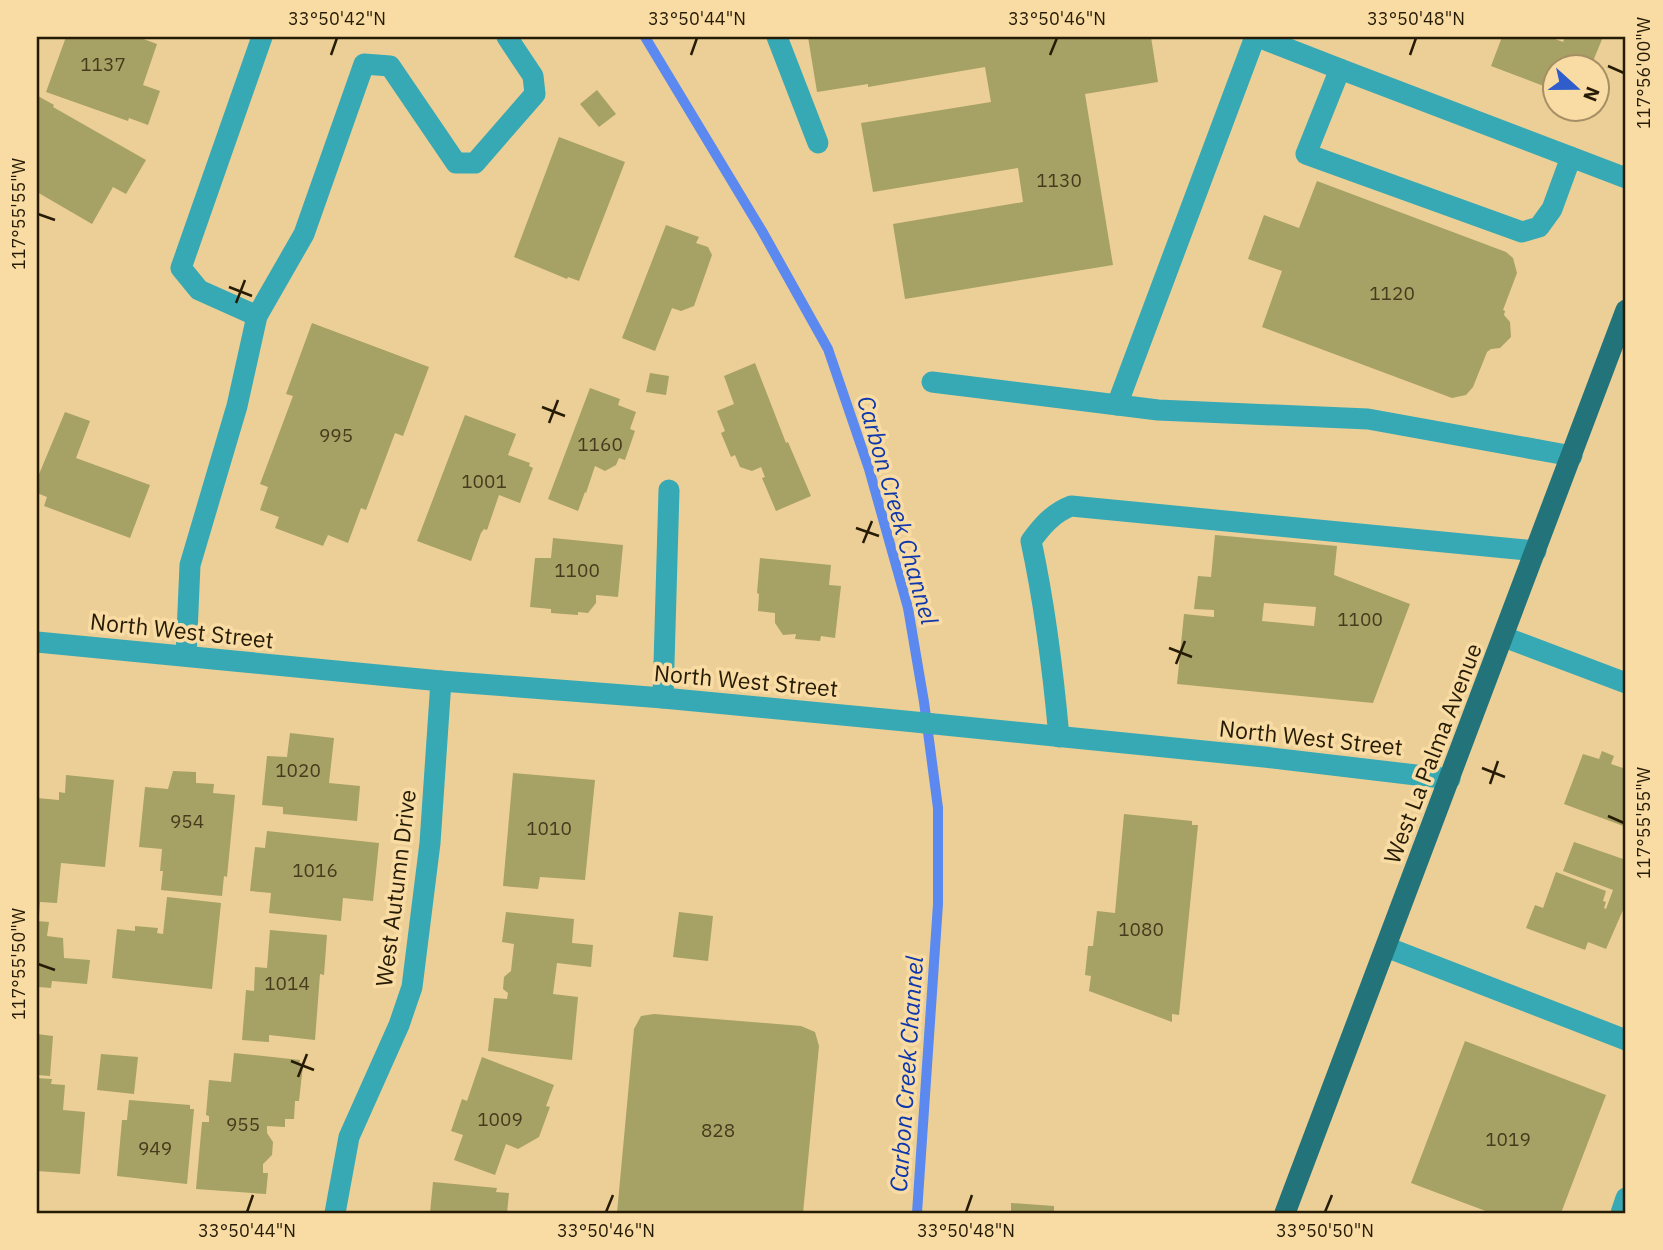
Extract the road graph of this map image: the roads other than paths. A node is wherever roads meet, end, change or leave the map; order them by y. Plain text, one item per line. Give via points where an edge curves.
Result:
1 (262, 37) edge
2 (507, 37) edge
3 (777, 37) edge
4 (1256, 37) edge
5 (1340, 69) junction
6 (818, 142) dead end
7 (1571, 157) junction
8 (1626, 178) edge
9 (1626, 310) edge
10 (257, 316) junction
11 (1621, 343) edge
12 (932, 382) dead end
13 (1117, 405) junction
14 (1572, 456) junction
15 (669, 490) dead end
16 (1536, 551) junction
17 (1504, 637) junction
18 (37, 642) edge
19 (186, 656) junction
20 (441, 681) junction
21 (1626, 682) edge
22 (663, 698) junction
23 (1059, 737) junction
24 (1450, 779) junction
25 (1386, 947) junction
26 (1626, 1040) edge
27 (1626, 1198) edge
28 (335, 1213) edge
29 (1285, 1213) edge
30 (1621, 1213) edge

1 - 10 street via 181,268 199,290
2 - 10 street via 533,76 535,94 475,163 456,163 390,66 364,64 304,234
3 - 6 street
4 - 5 street
4 - 13 street
5 - 7 street
5 - 7 street via 1306,154 1522,232 1539,228 1552,209
7 - 8 street
9 - 11 main road, West La Palma Avenue
10 - 19 street via 237,406 190,565
11 - 14 main road, West La Palma Avenue
12 - 13 street
13 - 14 street via 1368,419
14 - 16 main road, West La Palma Avenue
15 - 22 street
16 - 17 main road, West La Palma Avenue
16 - 23 street via 1071,506 1060,510 1031,541 1043,599
17 - 21 street
17 - 24 main road, West La Palma Avenue
18 - 19 street, North West Street
19 - 20 street, North West Street
20 - 22 street, North West Street
20 - 28 street, West Autumn Drive via 430,843 412,987 349,1137
22 - 23 street, North West Street
23 - 24 street, North West Street
24 - 25 main road, West La Palma Avenue
25 - 26 street
25 - 29 main road, West La Palma Avenue
27 - 30 street

